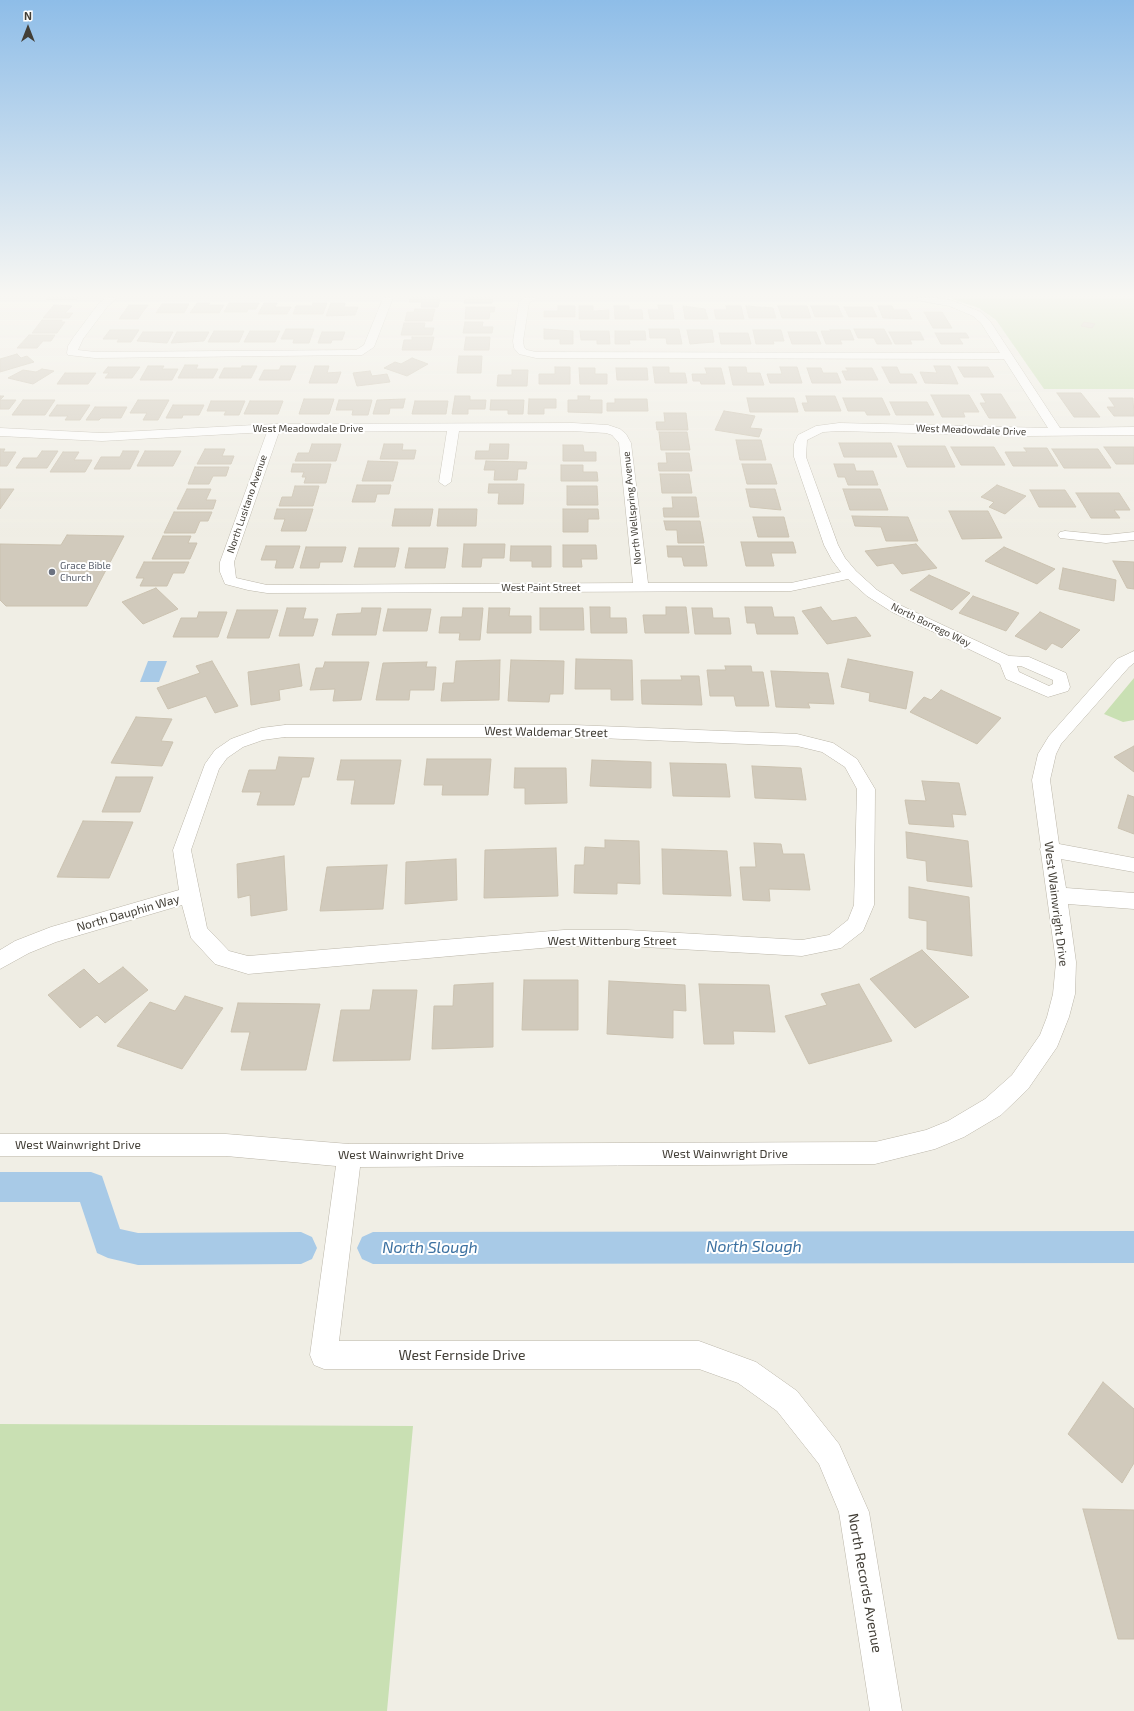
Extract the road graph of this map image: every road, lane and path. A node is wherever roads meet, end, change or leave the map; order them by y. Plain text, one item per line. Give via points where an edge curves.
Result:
1 (1022, 378) edge
2 (274, 428) junction
3 (453, 428) junction
4 (1134, 431) edge
5 (0, 432) edge
6 (616, 432) joint
7 (1056, 432) junction
8 (809, 434) joint
9 (445, 482) dead end
10 (1065, 536) dead end
11 (1134, 536) edge
12 (851, 574) junction
13 (230, 581) joint
14 (641, 588) junction
15 (1134, 656) edge
16 (1090, 700) junction
17 (237, 743) joint
18 (851, 762) joint
19 (1049, 849) junction
20 (1134, 865) edge
21 (190, 894) junction
22 (1056, 894) junction
23 (1134, 901) edge
24 (0, 960) edge
25 (0, 1145) edge
26 (349, 1156) junction
27 (787, 1401) joint
28 (886, 1711) edge

1 - 7 street
2 - 3 street, West Meadowdale Drive
2 - 5 street, West Meadowdale Drive via 109,437
2 - 13 street, North Lusitano Avenue via 227,562
3 - 6 street, West Meadowdale Drive via 591,427
3 - 9 street
4 - 7 street, West Meadowdale Drive
6 - 14 street, North Wellspring Avenue via 625,443
7 - 8 street, West Meadowdale Drive via 855,427 820,430
8 - 12 street, North Borrego Way via 802,438 800,457 832,545 839,560
10 - 11 street via 1106,540
12 - 14 street, West Paint Street via 791,587
12 - 16 street, North Borrego Way via 872,593 897,609 1007,661 1012,675 1048,692 1062,687
13 - 14 street, West Paint Street via 267,589
15 - 16 street, West Wainwright Drive via 1123,663
16 - 19 street, West Wainwright Drive via 1055,740 1047,754 1041,780
17 - 18 street, West Waldemar Street via 261,734 284,731 574,731 797,740 827,747
17 - 21 street, North Dauphin Way via 221,754 211,768 182,850
18 - 21 street, West Wittenburg Street via 866,789 864,905 856,925 834,942 802,948 627,938 564,938 248,965 222,958 198,932
19 - 20 street
19 - 22 street, West Wainwright Drive
21 - 24 street, North Dauphin Way via 51,936 22,947
22 - 23 street
22 - 26 street, West Wainwright Drive via 1066,962 1064,994 1049,1040 1020,1082 993,1107 956,1129 927,1141 875,1153
25 - 26 street, West Wainwright Drive via 226,1145
26 - 27 street, West Fernside Drive via 324,1355 699,1355 746,1372
27 - 28 street, North Records Avenue via 829,1454 854,1512

